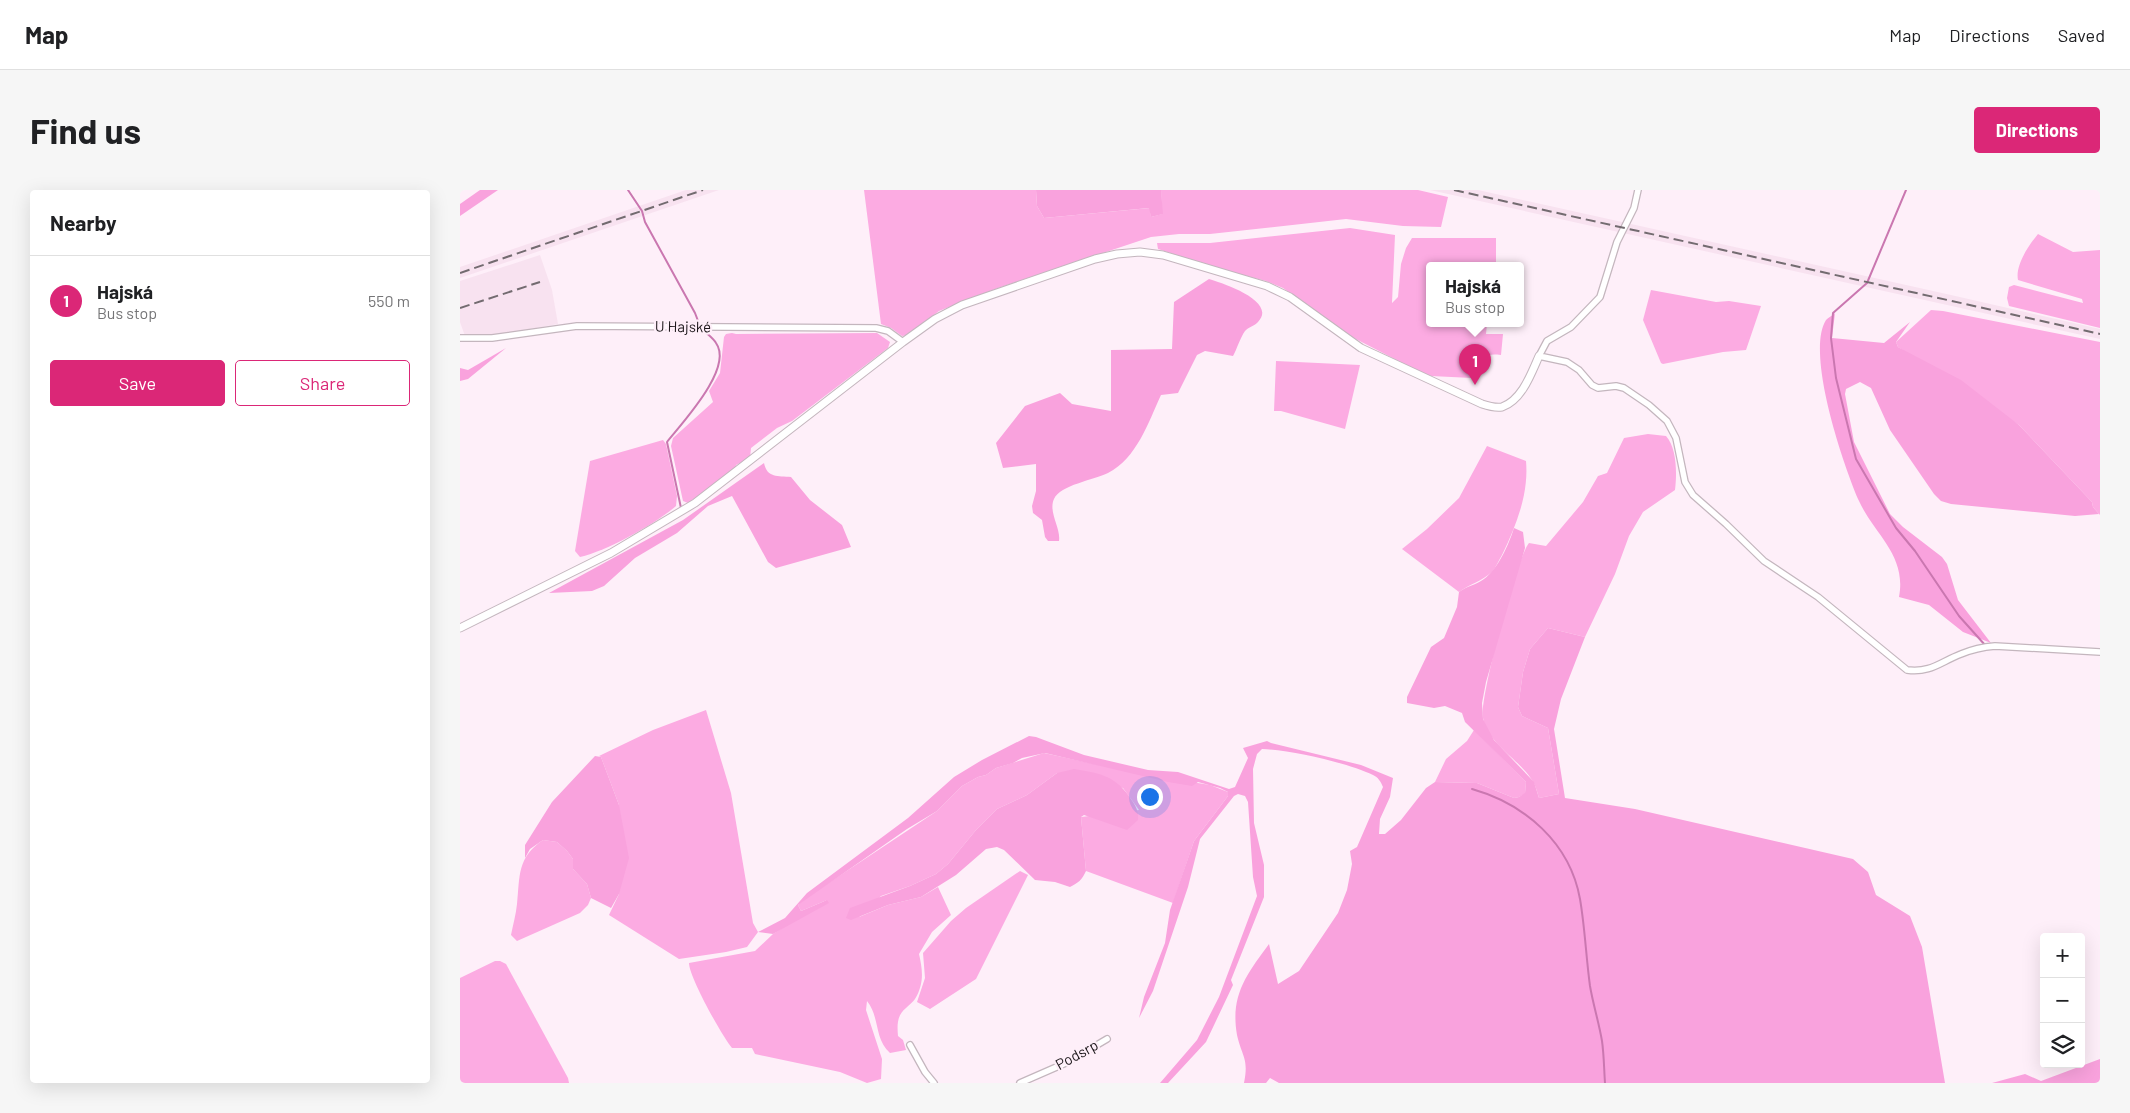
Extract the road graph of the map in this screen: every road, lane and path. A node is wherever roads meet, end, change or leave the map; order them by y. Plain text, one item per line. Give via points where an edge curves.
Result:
1 (1638, 190) edge
2 (460, 338) edge
3 (903, 342) junction
4 (1539, 356) junction
5 (460, 628) edge
6 (2100, 652) edge
7 (1106, 1039) dead end
8 (910, 1045) dead end
9 (934, 1083) edge
10 (1020, 1083) edge

1 - 4 street via 1600,297 1571,327 1547,341
2 - 3 street, U Hajské via 492,338 577,326 876,328 888,330
3 - 4 street via 962,305 1095,259 1140,252 1183,260 1268,286 1290,297 1361,348 1482,404 1501,407 1511,401 1523,390
3 - 5 street via 695,503 611,553
4 - 6 street via 1567,362 1592,385 1624,388 1650,405 1667,421 1676,438 1685,482 1693,496 1764,561 1818,597 1907,670 1930,669 1980,647
7 - 10 street, Podsrp via 1068,1062
8 - 9 street

